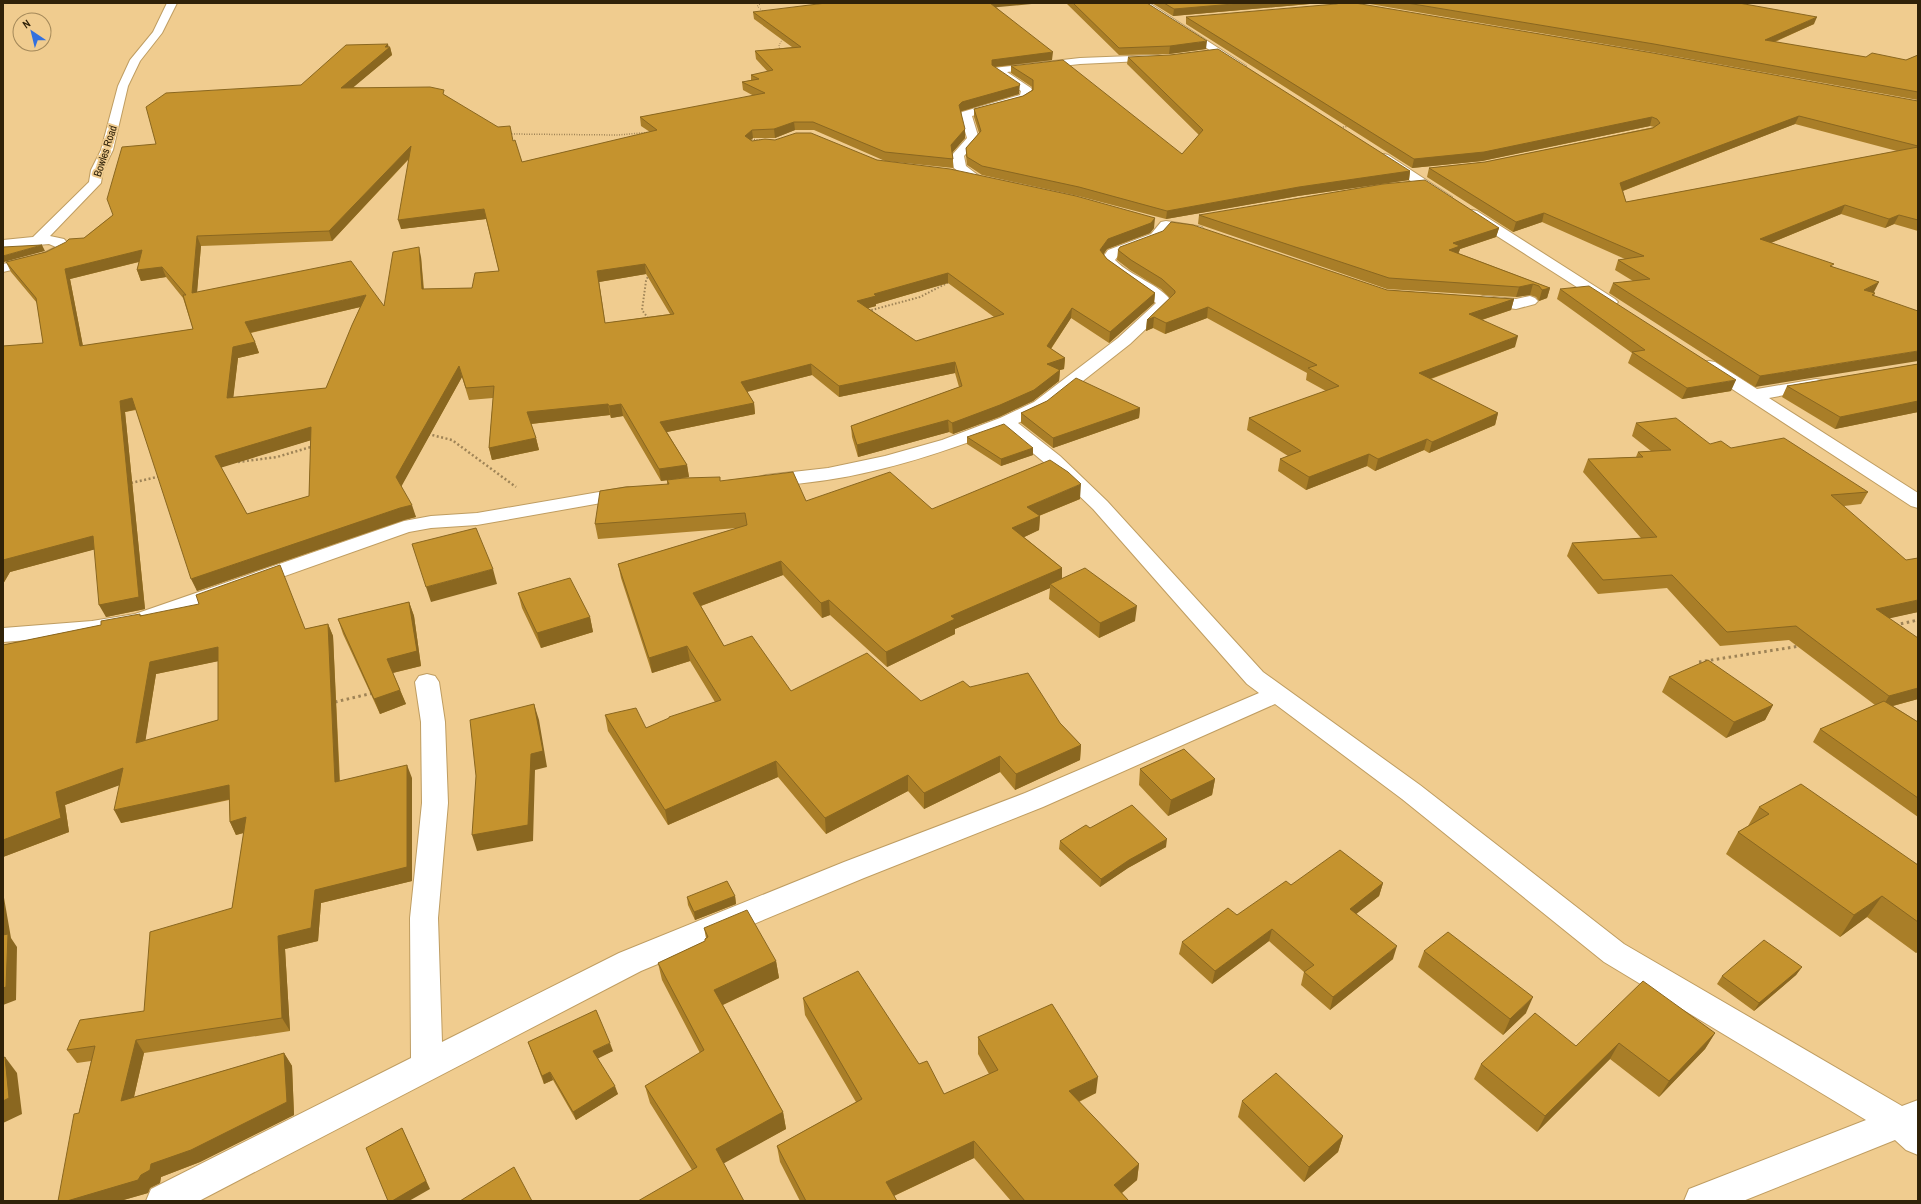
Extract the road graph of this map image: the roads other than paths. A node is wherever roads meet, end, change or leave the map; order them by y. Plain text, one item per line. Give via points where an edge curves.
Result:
1 (172, 3) edge
2 (1143, 3) edge
3 (1185, 19) edge
4 (1170, 21) junction
5 (1169, 58) edge
6 (1252, 73) edge
7 (1343, 127) edge
8 (950, 173) edge
9 (977, 179) junction
10 (992, 183) edge
11 (1204, 218) edge
12 (1159, 223) junction
13 (1210, 234) edge
14 (37, 241) junction
15 (3, 244) edge
16 (3, 268) edge
17 (1470, 300) edge
18 (1530, 300) dead end
19 (1620, 309) edge
20 (1700, 361) edge
21 (1832, 382) edge
22 (1754, 395) junction
23 (1006, 422) junction
24 (750, 483) edge
25 (648, 490) edge
26 (1918, 502) edge
27 (3, 635) edge
28 (427, 682) dead end
29 (1277, 694) junction
30 (428, 1065) junction
31 (1912, 1125) edge
32 (162, 1201) edge
33 (1701, 1201) edge

1 - 14 street, Bowles Road via 157,33 134,60 123,86 106,150 94,182
2 - 4 street
3 - 4 street
4 - 6 street via 1212,53
5 - 9 street via 1080,61 997,70 1027,90 1025,97 1017,101 980,108 966,114 972,139 958,155 960,168
7 - 19 street via 1406,180 1428,178 1459,206
8 - 9 street
9 - 10 street
11 - 12 street
12 - 13 street
12 - 23 street via 1156,238 1113,253 1108,260 1165,303 1124,341 1040,406
14 - 15 street
14 - 16 street via 52,239 60,242 65,248 45,258
17 - 18 street via 1516,304
20 - 22 street
21 - 22 street
22 - 26 street
23 - 24 street via 949,444 888,461 828,474
23 - 29 street via 1053,460 1100,504 1255,678
25 - 27 street via 477,519 431,522 404,527 139,620 92,628
28 - 30 street via 433,722 435,803 424,918
29 - 30 street via 1034,800 630,962
29 - 31 street via 1411,792 1614,953
30 - 32 street
31 - 33 street

